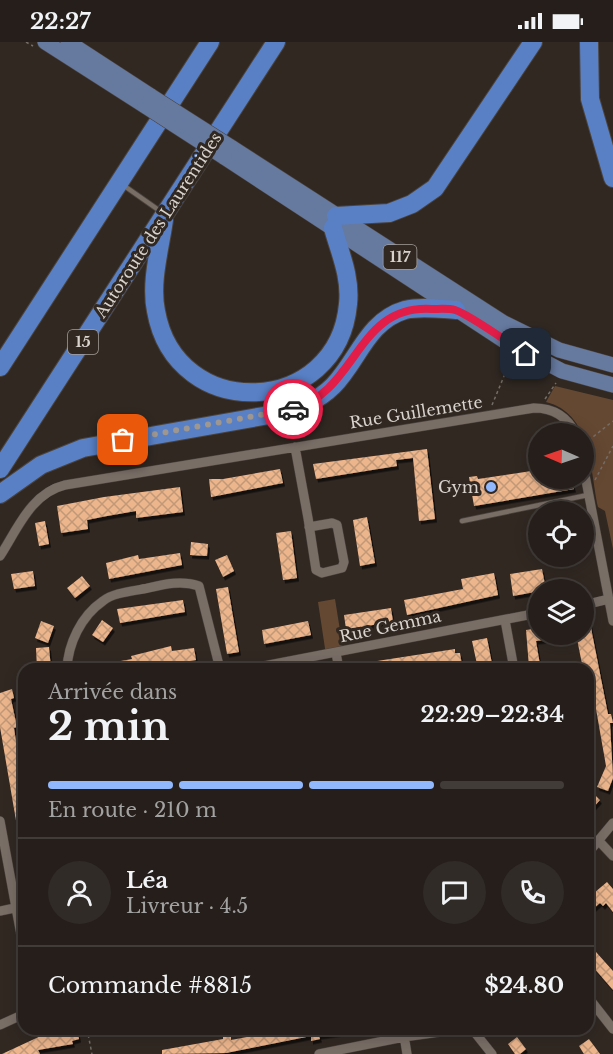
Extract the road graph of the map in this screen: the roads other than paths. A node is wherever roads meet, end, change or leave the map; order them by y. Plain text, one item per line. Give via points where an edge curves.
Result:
1 (45, 42) edge
2 (68, 42) edge
3 (210, 42) edge
4 (276, 42) edge
5 (533, 42) edge
6 (588, 42) edge
7 (148, 101) junction
8 (613, 178) edge
9 (119, 182) junction
10 (165, 214) junction
11 (335, 222) junction
12 (456, 310) junction
13 (613, 365) edge
14 (0, 367) edge
15 (613, 385) edge
16 (568, 423) edge
17 (295, 447) junction
18 (0, 469) edge
19 (587, 489) edge
20 (0, 494) edge
21 (589, 498) junction
22 (462, 521) dead end
23 (309, 527) junction
24 (0, 556) edge
25 (609, 599) junction
26 (594, 602) edge
27 (528, 615) edge
28 (505, 620) junction
29 (613, 621) edge
30 (336, 653) junction
31 (67, 663) edge
32 (219, 663) edge
33 (281, 663) edge
34 (338, 663) edge
35 (513, 663) edge
36 (0, 821) edge
37 (613, 824) edge
38 (598, 840) junction
39 (594, 845) edge
40 (613, 856) edge
41 (18, 898) edge
42 (18, 906) edge
43 (0, 911) edge
44 (594, 1005) edge
45 (18, 1017) edge
46 (0, 1025) edge
47 (613, 1029) edge
48 (396, 1035) edge
49 (404, 1035) edge
50 (477, 1035) edge
51 (319, 1054) edge
52 (407, 1054) edge
53 (492, 1054) edge

1 - 7 main road, 117
2 - 7 main road, 117
3 - 9 highway
4 - 10 highway, Autoroute des Laurentides / 15
5 - 11 highway via 435,188 412,204 389,213
6 - 8 highway via 590,99
7 - 11 main road, 117, bridge
9 - 10 lane
9 - 14 highway
10 - 11 highway via 154,296 164,337 177,358 200,378 242,393 274,391 300,380 321,363 336,342 345,323 349,296
10 - 18 highway, Autoroute des Laurentides / 15
11 - 12 main road, 117
11 - 13 main road, 117 via 518,331 572,355
12 - 15 main road, 117 via 543,363
12 - 20 highway via 413,309 389,317 370,334 334,385 306,405 83,448 41,465
16 - 17 street, Rue Guillemette via 543,408
17 - 23 street
17 - 24 street, Rue Guillemette via 54,488 36,500
19 - 21 street
21 - 22 lane
21 - 25 street
23 - 23 street via 317,571 342,568 337,525
25 - 26 street
25 - 29 street
27 - 28 street, Rue Gemma
28 - 30 street, Rue Gemma
28 - 35 street
30 - 33 street, Rue Gemma
30 - 34 street
31 - 32 street via 75,633 103,600 169,583 199,586
36 - 41 street
37 - 38 street
38 - 39 street
38 - 40 street
42 - 43 street
44 - 47 street
45 - 46 street
48 - 51 street
49 - 52 street
50 - 53 street

